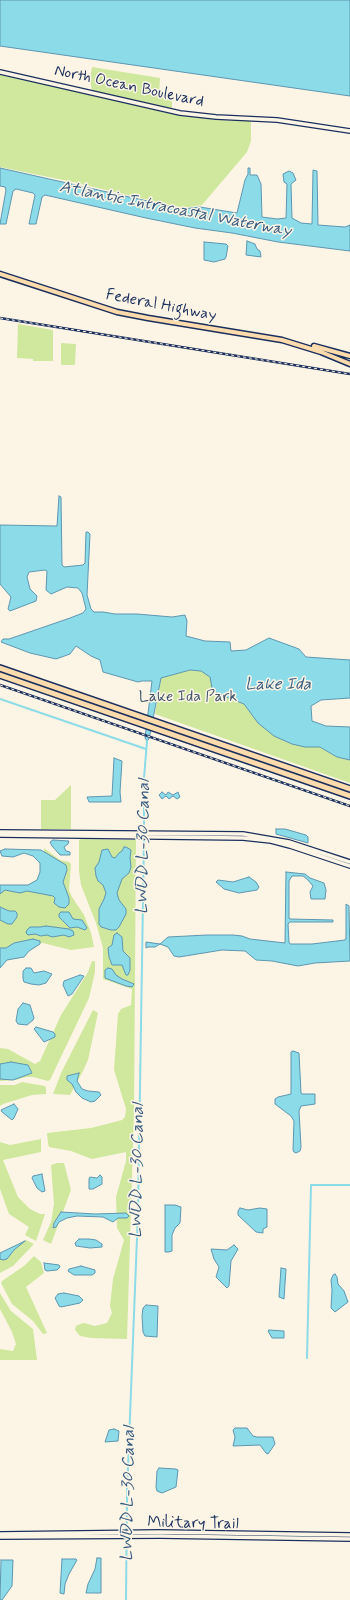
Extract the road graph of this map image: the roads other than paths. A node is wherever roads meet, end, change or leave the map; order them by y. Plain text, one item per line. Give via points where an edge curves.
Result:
1 (0, 72) edge
2 (350, 131) edge
3 (0, 273) edge
4 (21, 279) junction
5 (97, 304) junction
6 (139, 315) junction
7 (182, 323) junction
8 (220, 329) junction
9 (350, 356) edge
10 (350, 362) edge
11 (0, 668) edge
12 (0, 675) edge
13 (350, 789) edge
14 (350, 796) edge
15 (0, 832) edge
16 (0, 835) edge
17 (140, 835) junction
18 (300, 847) junction
19 (350, 862) edge
20 (350, 866) edge
21 (0, 1534) edge
22 (11, 1534) junction
23 (86, 1534) junction
24 (123, 1534) junction
25 (130, 1534) junction
26 (350, 1534) edge
27 (36, 1535) junction
28 (0, 1537) edge
29 (350, 1538) edge

1 - 2 main road, North Ocean Boulevard via 176,112 277,120
3 - 4 main road, Federal Highway
3 - 4 main road, Federal Highway via 13,279
4 - 5 main road, Federal Highway
4 - 5 main road, Federal Highway
5 - 6 main road, Federal Highway
5 - 6 main road, Federal Highway via 127,314
6 - 7 main road, Federal Highway
6 - 7 main road, Federal Highway
7 - 8 main road, Federal Highway
7 - 8 main road, Federal Highway
8 - 9 main road, Federal Highway via 277,337
8 - 10 main road, Federal Highway via 282,340
11 - 13 highway
12 - 14 highway
15 - 17 main road
16 - 17 main road
17 - 18 main road via 243,834 272,838
18 - 19 main road
18 - 20 main road
21 - 22 main road
22 - 27 main road
22 - 28 main road
23 - 24 main road, Military Trail
23 - 24 main road, Military Trail
23 - 27 main road, Military Trail
23 - 27 main road, Military Trail
24 - 25 main road, Military Trail
25 - 26 main road, Military Trail
25 - 29 main road, Military Trail
27 - 28 main road

